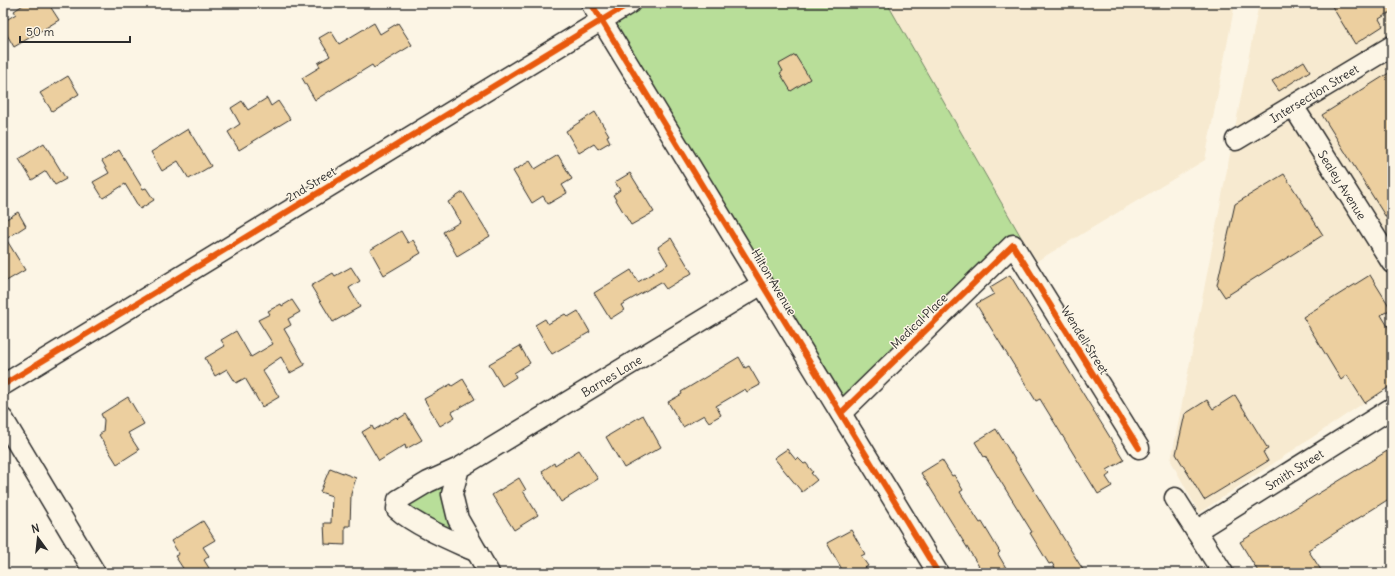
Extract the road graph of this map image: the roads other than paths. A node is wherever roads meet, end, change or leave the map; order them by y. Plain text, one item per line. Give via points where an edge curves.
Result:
1 (591, 3) edge
2 (630, 3) edge
3 (602, 20) junction
4 (1392, 46) edge
5 (1293, 106) junction
6 (1236, 140) dead end
7 (1013, 245) joint
8 (1392, 263) edge
9 (762, 284) junction
10 (3, 385) edge
11 (1392, 408) edge
12 (841, 413) junction
13 (3, 419) edge
14 (1139, 448) dead end
15 (459, 468) junction
16 (1175, 498) dead end
17 (1196, 531) junction
18 (477, 552) junction
19 (95, 573) edge
20 (489, 573) edge
21 (938, 573) edge
22 (1223, 573) edge

1 - 3 street, Hilton Avenue
2 - 3 street, 2nd Street
3 - 9 street, Hilton Avenue
3 - 10 street, 2nd Street
4 - 5 street, Intersection Street
5 - 6 street, Intersection Street
5 - 8 street, Sealey Avenue
7 - 12 street, Medical Place
7 - 14 street, Wendell Street
9 - 12 street, Hilton Avenue
9 - 15 street, Barnes Lane
11 - 17 street, Smith Street
12 - 21 street, Hilton Avenue
13 - 19 street
15 - 18 street via 452,494 458,519
15 - 18 street, Barnes Lane via 428,482 398,500 397,509
16 - 17 street
17 - 22 street
18 - 20 street

